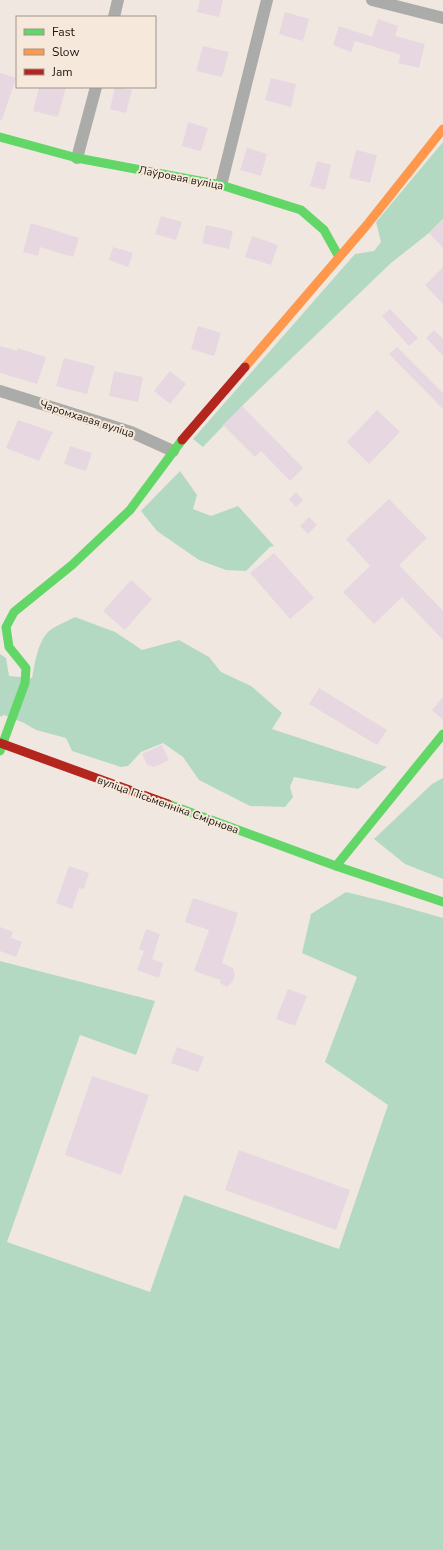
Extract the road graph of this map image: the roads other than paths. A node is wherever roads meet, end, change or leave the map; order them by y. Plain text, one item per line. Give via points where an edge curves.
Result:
1 (118, 0) edge
2 (267, 0) edge
3 (372, 0) edge
4 (114, 16) edge
5 (443, 18) edge
6 (96, 88) edge
7 (443, 129) edge
8 (0, 137) edge
9 (77, 158) junction
10 (221, 185) junction
11 (339, 257) junction
12 (0, 391) edge
13 (173, 451) junction
14 (5, 644) edge
15 (443, 734) edge
16 (1, 746) edge
17 (336, 866) junction
18 (443, 902) edge

1 - 4 street
2 - 10 street
3 - 5 street
6 - 9 street
7 - 11 street via 358,237
8 - 9 street, Лаўровая вуліца
9 - 10 street, Лаўровая вуліца
10 - 11 street, Лаўровая вуліца via 301,210 324,230
11 - 13 street
12 - 13 street, Чаромхавая вуліца via 130,432
13 - 14 street via 130,510 72,565 14,612 6,627
14 - 16 street via 26,668 25,683
15 - 17 street
16 - 17 street, вуліца Пісьменніка Смірнова
17 - 18 street, вуліца Пісьменніка Смірнова

